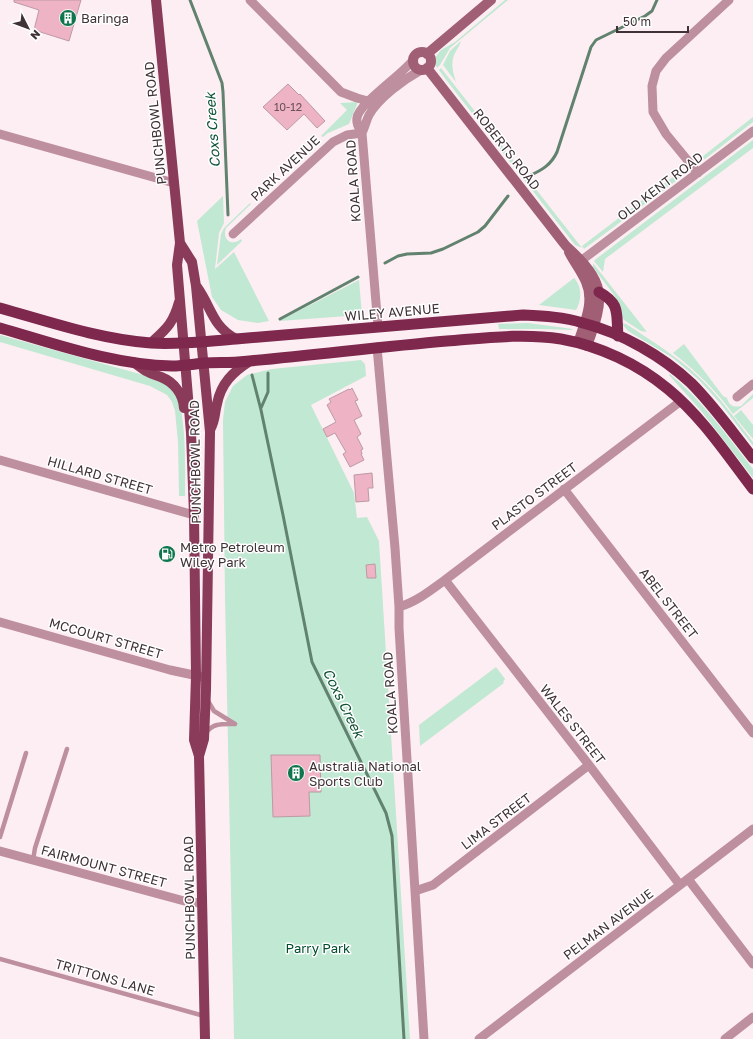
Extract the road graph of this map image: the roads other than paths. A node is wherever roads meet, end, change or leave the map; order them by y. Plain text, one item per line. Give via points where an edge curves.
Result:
1 (156, 0) edge
2 (250, 0) edge
3 (491, 0) edge
4 (729, 0) edge
5 (426, 54) junction
6 (413, 60) junction
7 (424, 69) junction
8 (368, 101) junction
9 (753, 131) edge
10 (362, 133) junction
11 (0, 134) edge
12 (698, 173) junction
13 (174, 183) junction
14 (233, 234) dead end
15 (180, 243) junction
16 (566, 246) junction
17 (582, 260) junction
18 (196, 286) junction
19 (599, 292) junction
20 (180, 297) junction
21 (0, 308) edge
22 (589, 325) junction
23 (378, 327) junction
24 (0, 328) edge
25 (618, 336) junction
26 (236, 340) junction
27 (185, 342) junction
28 (202, 342) junction
29 (151, 343) junction
30 (582, 345) junction
31 (377, 347) junction
32 (250, 361) junction
33 (133, 362) junction
34 (204, 363) junction
35 (186, 365) junction
36 (753, 384) edge
37 (737, 397) dead end
38 (681, 401) junction
39 (210, 432) junction
40 (191, 433) junction
41 (753, 458) edge
42 (0, 460) edge
43 (564, 489) junction
44 (753, 489) edge
45 (194, 515) junction
46 (445, 580) junction
47 (399, 607) junction
48 (0, 622) edge
49 (201, 677) junction
50 (206, 690) junction
51 (753, 733) edge
52 (204, 739) junction
53 (67, 749) dead end
54 (26, 753) dead end
55 (199, 756) junction
56 (589, 766) junction
57 (753, 829) edge
58 (0, 837) edge
59 (0, 851) edge
60 (33, 860) junction
61 (684, 882) junction
62 (415, 891) junction
63 (202, 903) junction
64 (0, 959) edge
65 (753, 964) edge
66 (204, 1016) junction
67 (753, 1017) edge
68 (205, 1039) edge
69 (424, 1039) edge
70 (479, 1039) edge
71 (725, 1039) edge

1 - 13 main road, PUNCHBOWL ROAD
2 - 8 street via 341,92
3 - 5 main road
4 - 12 street via 666,58 656,71 652,86 655,116 666,134
5 - 6 main road via 419,53
5 - 7 main road via 431,61
6 - 7 main road via 414,65
6 - 8 street
7 - 10 street via 403,81 379,102 369,114
7 - 16 main road, ROBERTS ROAD
8 - 10 street, KOALA ROAD via 357,118 357,126
9 - 12 street, OLD KENT ROAD
10 - 14 street, PARK AVENUE via 347,135 333,142
10 - 23 street, KOALA ROAD
11 - 13 street
12 - 17 street, OLD KENT ROAD
13 - 15 main road, PUNCHBOWL ROAD
15 - 18 main road, PUNCHBOWL ROAD via 192,262
15 - 20 main road, PUNCHBOWL ROAD via 177,265
16 - 17 main road, ROBERTS ROAD
16 - 22 main road, ROBERTS ROAD via 589,291
17 - 19 main road, ROBERTS ROAD
18 - 26 main road via 218,326
18 - 28 main road, PUNCHBOWL ROAD
19 - 22 main road, ROBERTS ROAD via 598,312
19 - 25 highway via 613,302
20 - 27 main road, PUNCHBOWL ROAD
20 - 29 main road via 175,315 168,327
21 - 29 highway, WILEY AVENUE via 102,337
22 - 23 highway, WILEY AVENUE via 547,316 523,315
22 - 25 highway
22 - 30 main road, ROBERTS ROAD
23 - 26 highway, WILEY AVENUE
24 - 33 highway via 100,356
25 - 41 highway via 652,354 691,383
26 - 28 highway, WILEY AVENUE
27 - 28 highway, WILEY AVENUE
27 - 29 highway, WILEY AVENUE
27 - 35 main road, PUNCHBOWL ROAD
28 - 34 main road, PUNCHBOWL ROAD
30 - 31 highway via 547,338 512,336
30 - 38 highway via 629,363 653,378
31 - 32 highway
31 - 47 street, KOALA ROAD
32 - 34 highway
32 - 39 main road via 233,373 223,386
33 - 35 highway
33 - 40 main road via 147,372 172,383 179,391
34 - 35 highway
34 - 39 main road, PUNCHBOWL ROAD
35 - 40 main road, PUNCHBOWL ROAD
36 - 37 street
38 - 43 street, PLASTO STREET
38 - 44 highway
39 - 49 main road, PUNCHBOWL ROAD
40 - 45 main road, PUNCHBOWL ROAD
42 - 45 street, HILLARD STREET
43 - 46 street, PLASTO STREET
43 - 51 street, ABEL STREET
45 - 49 main road, PUNCHBOWL ROAD
46 - 47 street, PLASTO STREET via 418,600
46 - 56 street, WALES STREET
47 - 62 street, KOALA ROAD
48 - 49 street, MCCOURT STREET
49 - 50 main road, PUNCHBOWL ROAD
49 - 55 main road, PUNCHBOWL ROAD via 194,740
50 - 52 main road, PUNCHBOWL ROAD
50 - 52 lane via 214,711 235,724 213,726
52 - 55 main road, PUNCHBOWL ROAD
53 - 60 lane via 34,848
54 - 58 lane
55 - 63 main road, PUNCHBOWL ROAD
56 - 61 street, WALES STREET
56 - 62 street, LIMA STREET via 433,885
57 - 61 street, PELMAN AVENUE
59 - 60 street, FAIRMOUNT STREET
60 - 63 street, FAIRMOUNT STREET via 188,902
61 - 65 street, WALES STREET
61 - 70 street, PELMAN AVENUE
62 - 69 street, KOALA ROAD
63 - 66 main road, PUNCHBOWL ROAD
64 - 66 lane, TRITTONS LANE
66 - 68 main road, PUNCHBOWL ROAD
67 - 71 street

